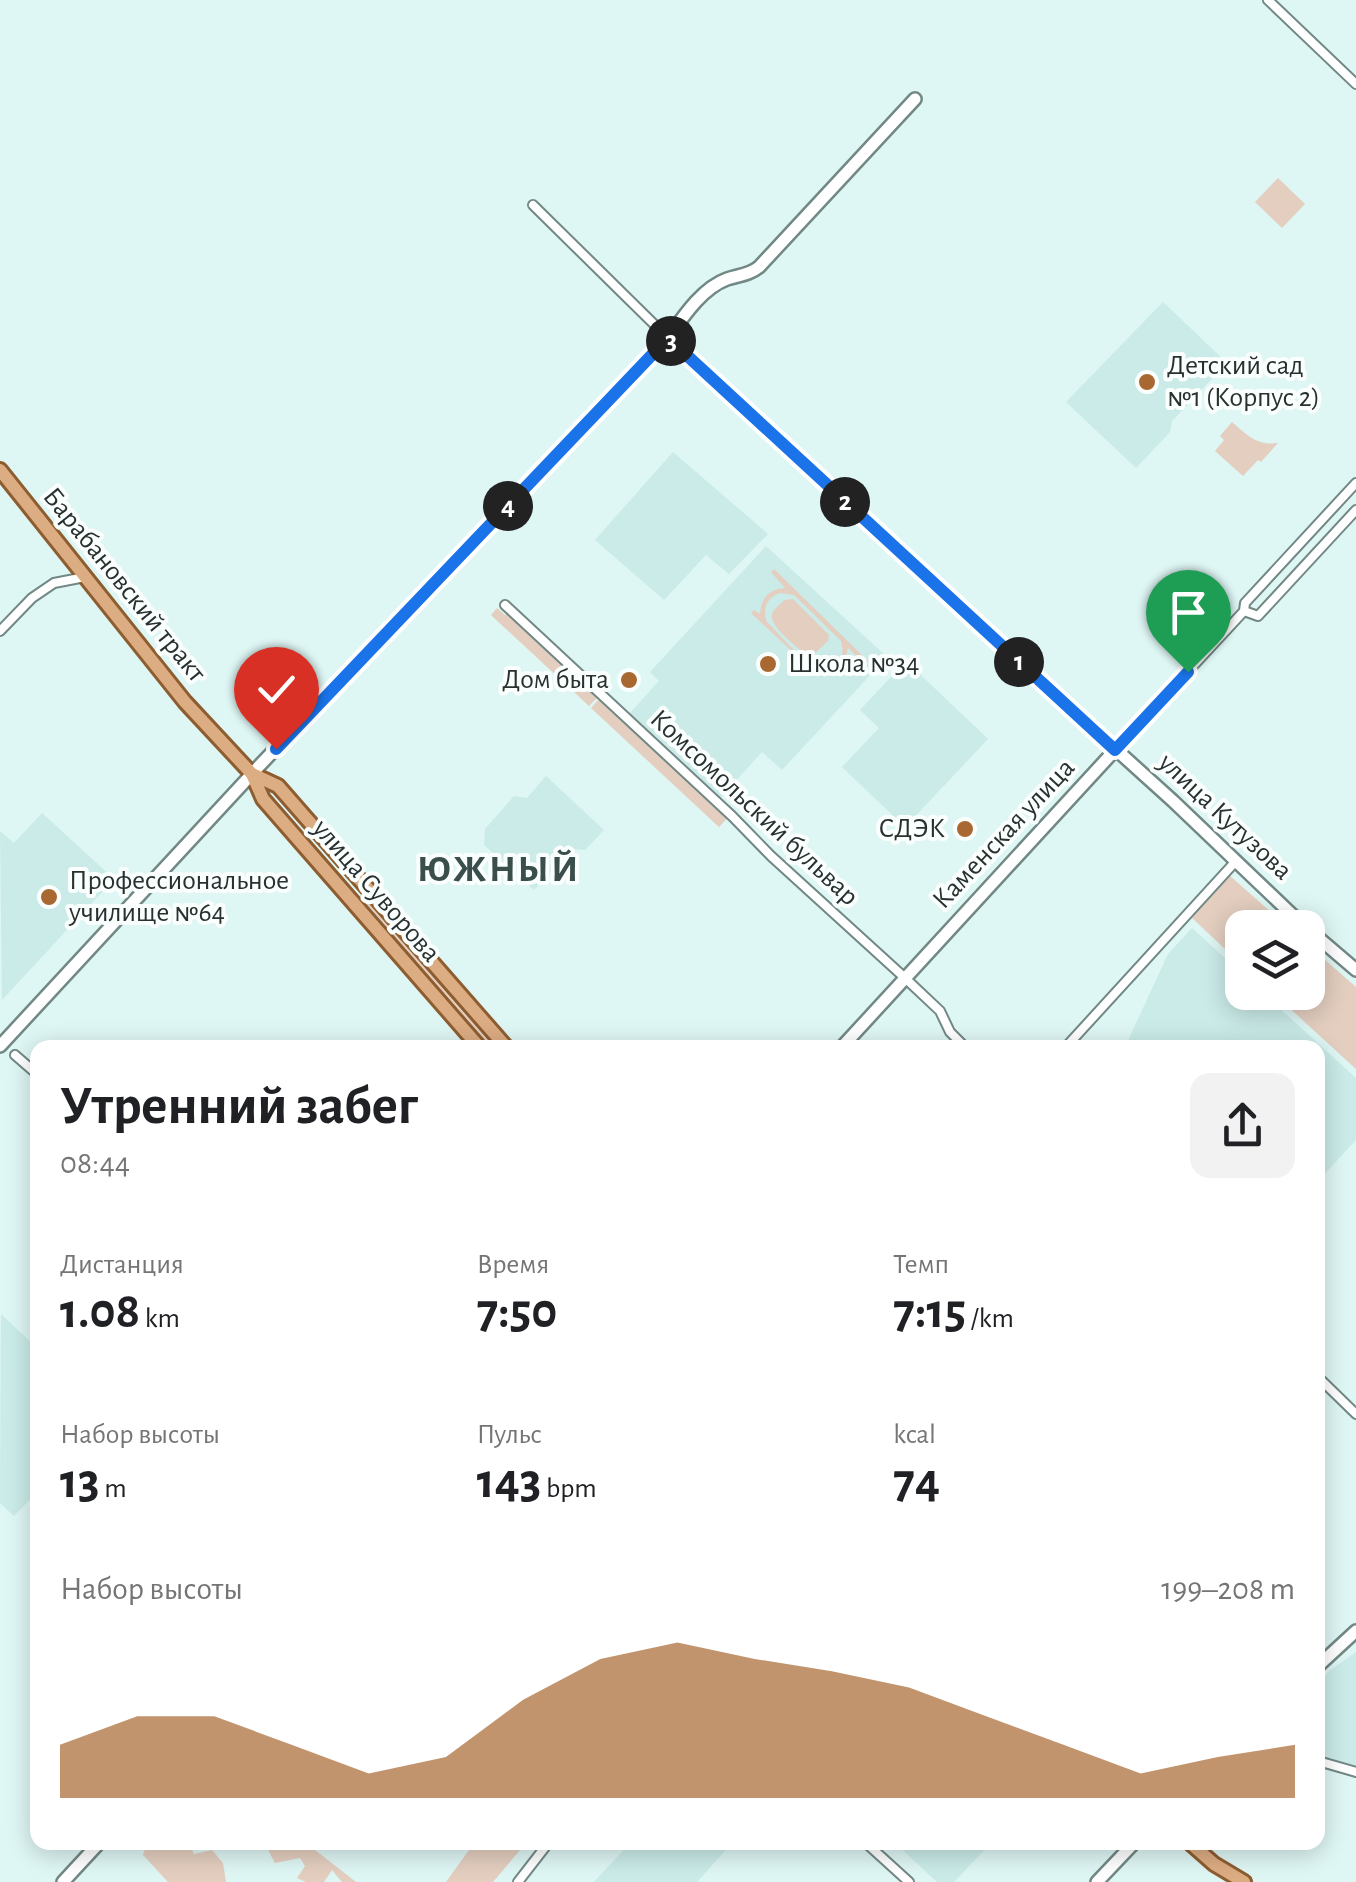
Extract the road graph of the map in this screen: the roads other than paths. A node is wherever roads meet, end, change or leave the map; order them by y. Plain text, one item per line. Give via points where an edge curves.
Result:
1 (1268, 0) edge
2 (1356, 84) edge
3 (914, 99) dead end
4 (533, 204) dead end
5 (668, 338) junction
6 (0, 470) edge
7 (1356, 483) edge
8 (1356, 510) edge
9 (85, 577) junction
10 (505, 605) dead end
11 (1244, 611) junction
12 (0, 631) edge
13 (1115, 750) junction
14 (252, 774) junction
15 (1236, 861) junction
16 (1288, 910) edge
17 (1325, 943) edge
18 (1356, 970) edge
19 (905, 978) junction
20 (473, 1040) edge
21 (500, 1040) edge
22 (848, 1040) edge
23 (958, 1040) edge
24 (1072, 1040) edge
25 (0, 1046) edge
26 (16, 1056) dead end
27 (30, 1069) edge
28 (1325, 1385) edge
29 (1356, 1414) edge
30 (1356, 1631) edge
31 (1325, 1660) edge
32 (1325, 1762) edge
33 (1356, 1772) edge
34 (93, 1850) edge
35 (544, 1850) edge
36 (875, 1850) edge
37 (1128, 1850) edge
38 (1198, 1850) edge
39 (63, 1882) edge
40 (518, 1882) edge
41 (909, 1882) edge
42 (1098, 1882) edge
43 (1244, 1882) edge

1 - 2 street
3 - 5 street via 759,267 714,286
4 - 5 street
5 - 13 street, улица Кутузова
5 - 14 street
6 - 9 main road, Барабановский тракт
7 - 11 street, Каменская улица
8 - 11 street, Каменская улица via 1258,616
9 - 12 street via 54,583
9 - 14 main road, Барабановский тракт
10 - 19 street, Комсомольский бульвар
11 - 13 street, Каменская улица
13 - 15 street, улица Кутузова
13 - 19 street, Каменская улица
14 - 20 main road, улица Суворова via 263,799
14 - 21 main road, улица Суворова via 278,786
14 - 25 street
15 - 16 street, улица Кутузова
15 - 24 street
17 - 18 street, улица Кутузова
19 - 22 street, Каменская улица
19 - 23 street, Комсомольский бульвар via 940,1011
26 - 27 street
28 - 29 street
30 - 31 street
32 - 33 street
34 - 39 street
35 - 40 street
36 - 41 street
37 - 42 street
38 - 43 main road

